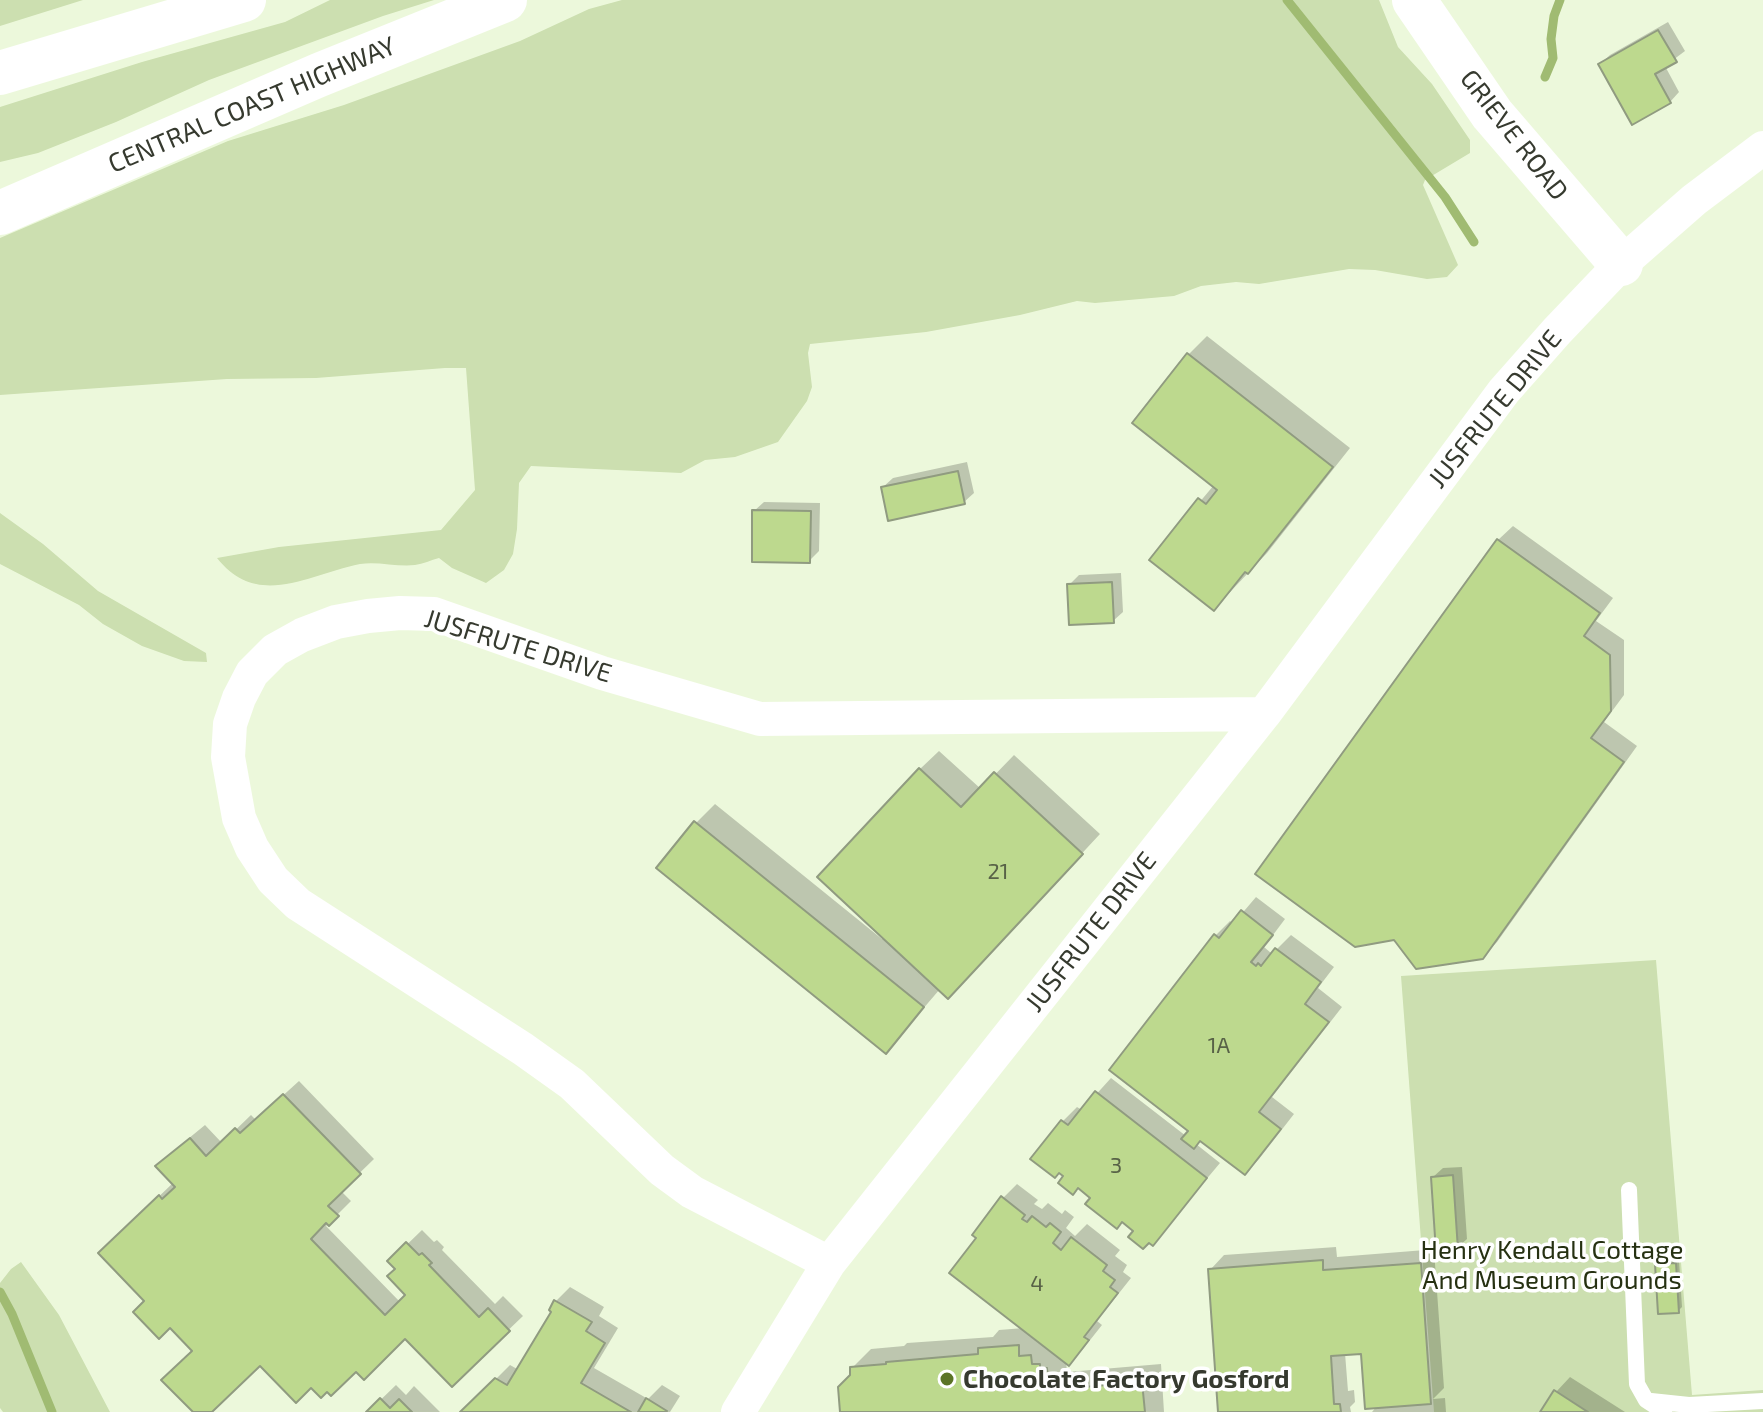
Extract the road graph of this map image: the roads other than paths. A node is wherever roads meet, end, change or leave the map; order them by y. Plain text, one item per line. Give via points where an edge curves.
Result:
1 (244, 0) edge
2 (505, 0) edge
3 (1414, 0) edge
4 (0, 73) edge
5 (1763, 148) edge
6 (0, 213) edge
7 (1621, 264) junction
8 (1264, 714) junction
9 (1629, 1190) dead end
10 (829, 1263) junction
11 (1646, 1400) junction
12 (1763, 1401) edge
13 (738, 1412) edge
14 (1664, 1412) edge

1 - 4 main road
2 - 6 main road, CENTRAL COAST HIGHWAY
3 - 7 main road, GRIEVE ROAD via 1492,114
5 - 7 street, JUSFRUTE DRIVE
7 - 8 street, JUSFRUTE DRIVE via 1504,391
8 - 10 street, JUSFRUTE DRIVE
8 - 10 street, JUSFRUTE DRIVE via 760,719 602,673 434,614 336,622 275,650 252,673 230,724 228,757 239,818 273,880 298,904 572,1084 692,1192
9 - 11 lane via 1637,1384
10 - 13 street, JUSFRUTE DRIVE
11 - 12 lane via 1689,1405
11 - 14 lane

